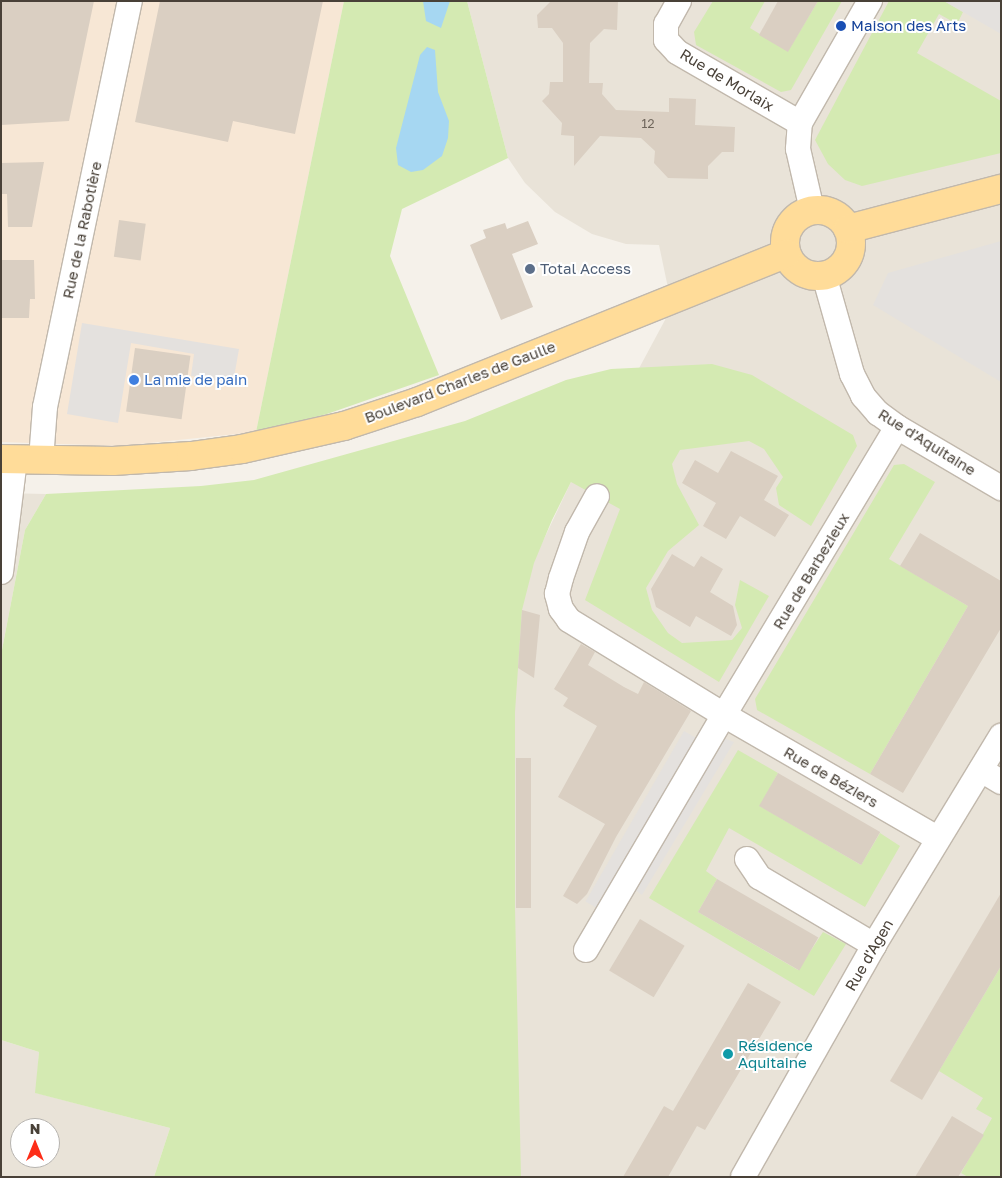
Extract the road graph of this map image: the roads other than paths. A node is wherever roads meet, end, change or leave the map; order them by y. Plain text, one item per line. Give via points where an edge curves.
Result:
1 (130, 1) edge
2 (679, 1) edge
3 (870, 1) edge
4 (800, 123) junction
5 (1001, 189) edge
6 (812, 210) junction
7 (848, 229) junction
8 (786, 254) junction
9 (824, 275) junction
10 (897, 427) junction
11 (19, 460) edge
12 (1001, 488) edge
13 (597, 496) dead end
14 (1, 572) edge
15 (724, 715) junction
16 (1001, 736) edge
17 (991, 776) edge
18 (937, 838) junction
19 (747, 859) dead end
20 (874, 945) junction
21 (586, 950) dead end
22 (743, 1177) edge

1 - 11 street, Rue de la Rabotière via 45,407
2 - 4 street, Rue de Morlaix via 666,24 666,40 677,52
3 - 4 street
4 - 6 street via 798,149
5 - 7 main road
6 - 7 main road via 836,214
6 - 8 main road via 791,223 785,235
7 - 9 main road via 849,255 836,270
8 - 9 main road via 803,273
8 - 11 main road, Boulevard Charles de Gaulle via 417,402 344,426 242,450 192,456 113,461
9 - 10 street, Rue d'Aquitaine via 852,374 873,407
10 - 12 street, Rue d'Aquitaine
10 - 15 street, Rue de Barbezieux
11 - 14 street, Rue de la Rabotière
13 - 15 street, Rue de Béziers via 577,532 561,578 557,594 561,609 569,620
15 - 18 street, Rue de Béziers
15 - 21 street, Rue de Barbezieux
16 - 17 street, Rue d'Agen
17 - 18 street, Rue d'Agen
18 - 20 street, Rue d'Agen
19 - 20 street via 759,877
20 - 22 street, Rue d'Agen

